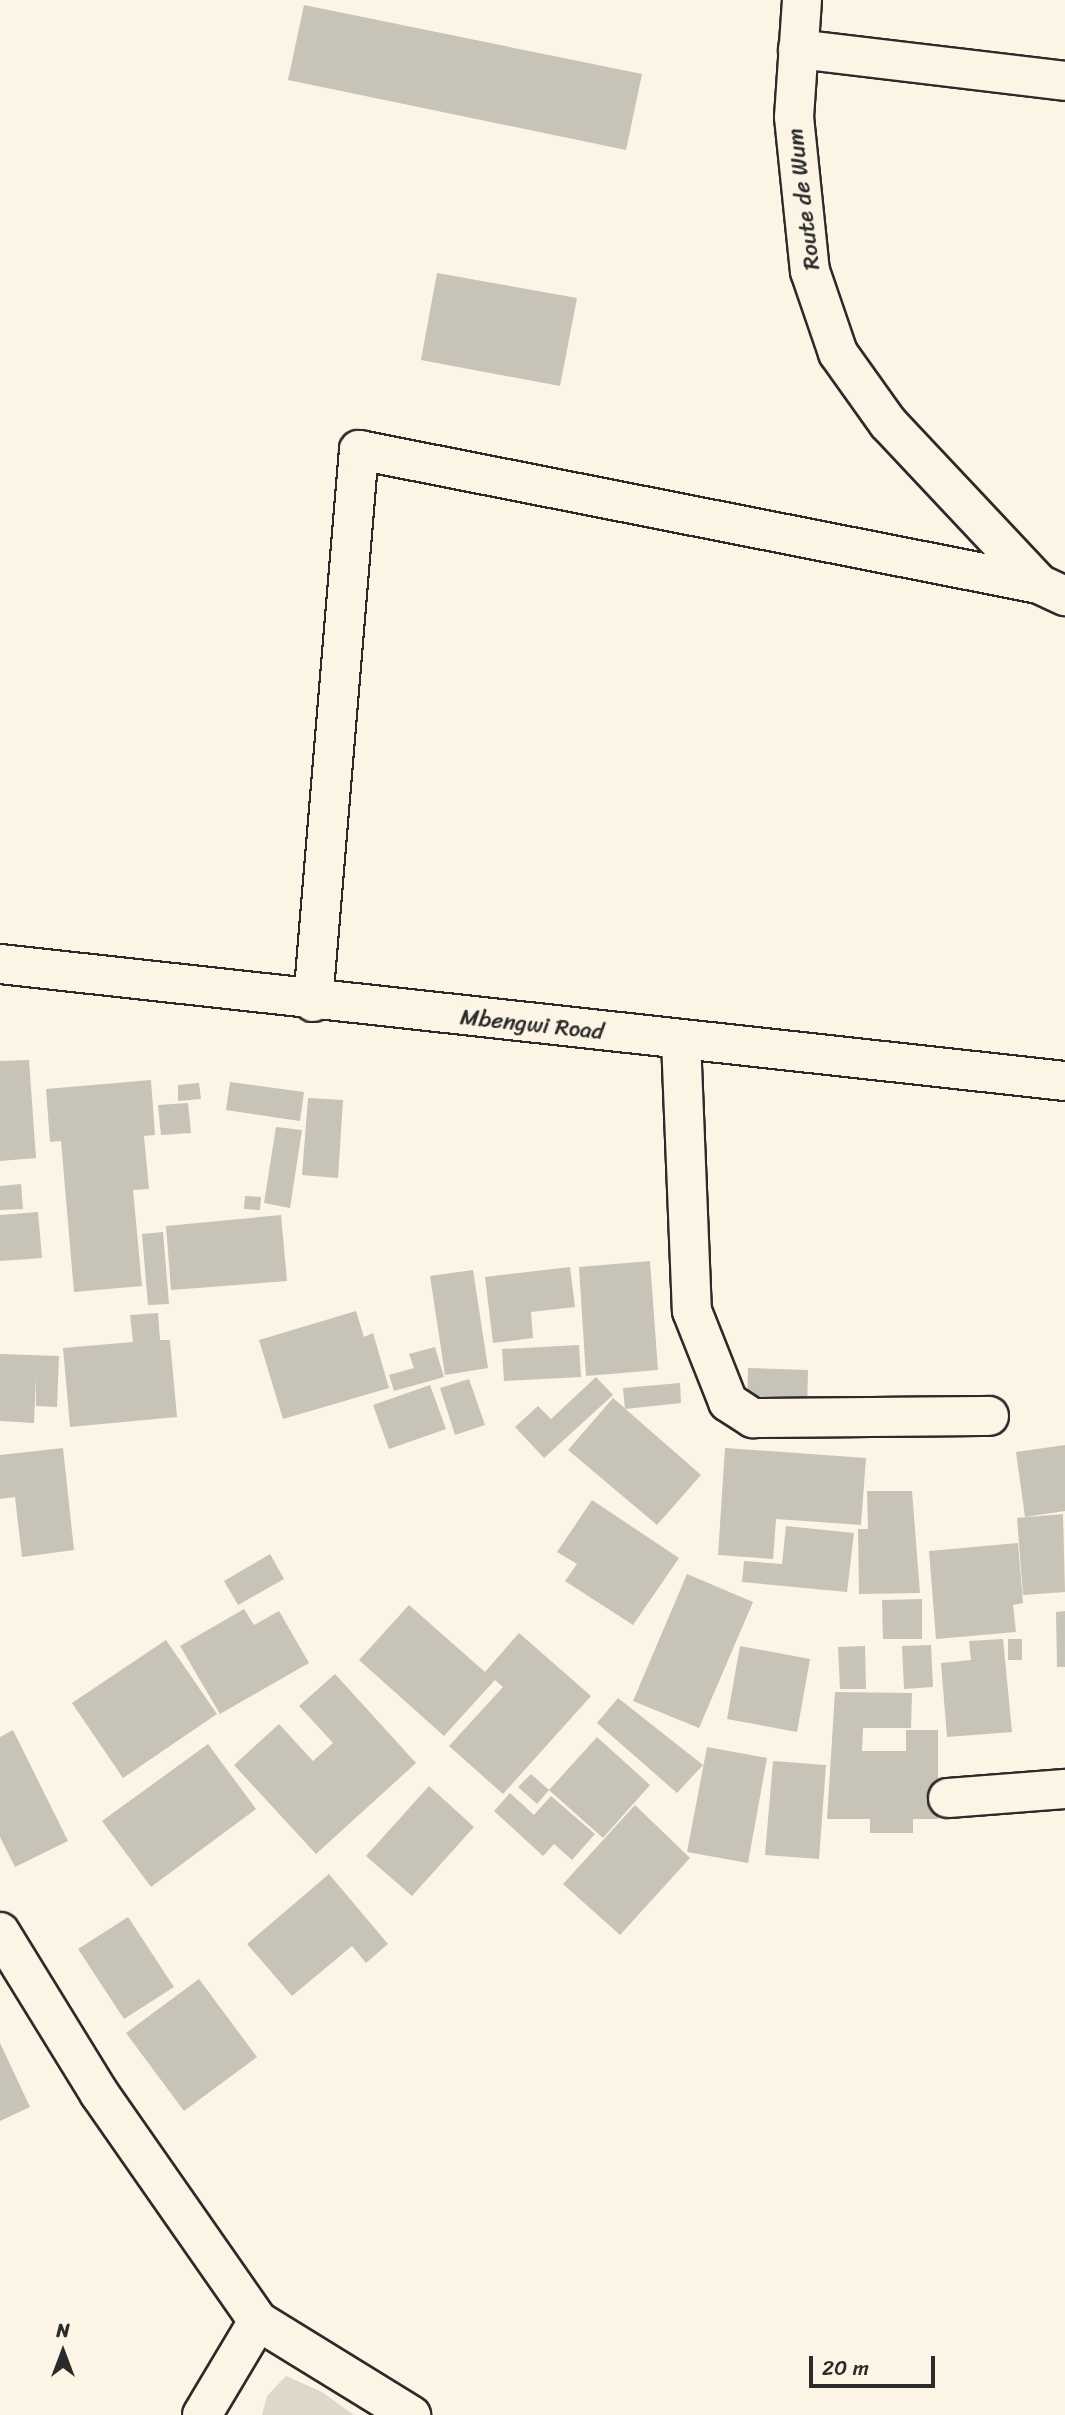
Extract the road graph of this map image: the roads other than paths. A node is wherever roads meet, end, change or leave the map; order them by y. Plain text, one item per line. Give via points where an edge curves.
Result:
1 (802, 0) edge
2 (798, 49) junction
3 (1065, 81) edge
4 (1052, 590) edge
5 (0, 964) edge
6 (313, 1002) junction
7 (681, 1040) junction
8 (1065, 1081) edge
9 (989, 1416) dead end
10 (1065, 1789) edge
11 (947, 1798) dead end
12 (0, 1932) edge
13 (258, 2321) junction
14 (202, 2415) edge
15 (411, 2415) edge

1 - 2 main road, Route de Wum
2 - 3 main road
2 - 4 main road, Route de Wum via 794,117 810,271 838,353 888,423
4 - 6 main road via 359,450
5 - 6 main road, Mbengwi Road
6 - 7 main road, Mbengwi Road
7 - 8 main road, Mbengwi Road
7 - 9 main road via 692,1311 728,1402 753,1418
10 - 11 main road
12 - 13 main road via 99,2093
13 - 14 main road
13 - 15 main road

